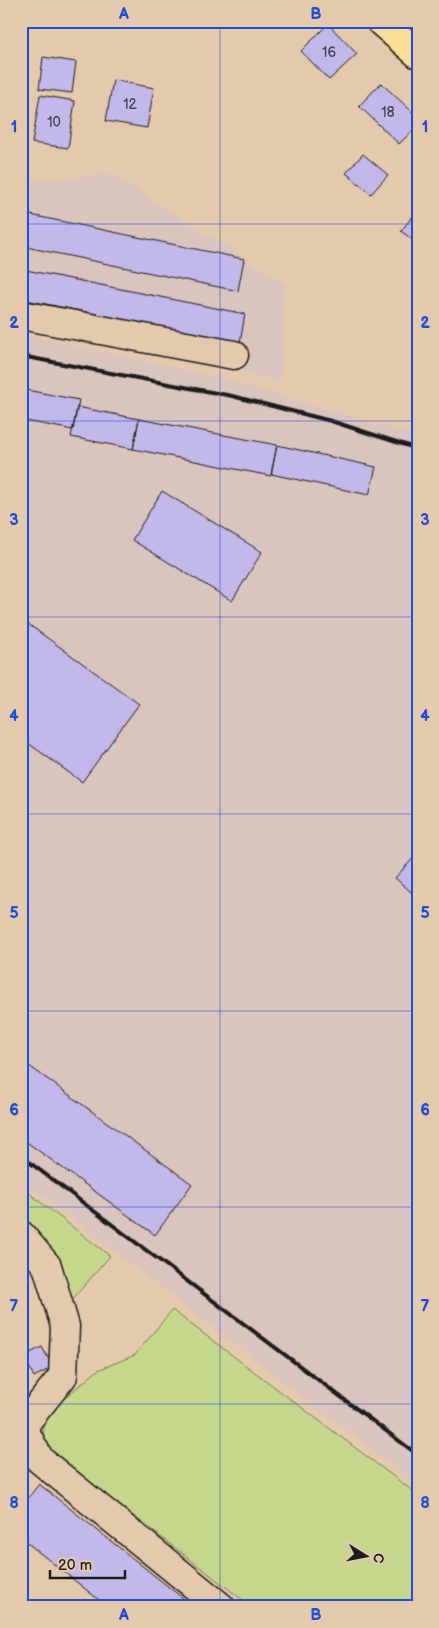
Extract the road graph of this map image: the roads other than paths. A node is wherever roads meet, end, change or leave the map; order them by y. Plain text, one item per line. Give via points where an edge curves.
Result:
1 (380, 21) edge
2 (418, 54) edge
3 (21, 315) edge
4 (234, 355) dead end
5 (21, 1235) edge
6 (22, 1427) edge
7 (221, 1607) edge

1 - 2 main road
3 - 4 street
5 - 6 street via 47,1266 65,1326 63,1376
6 - 7 street via 40,1460

